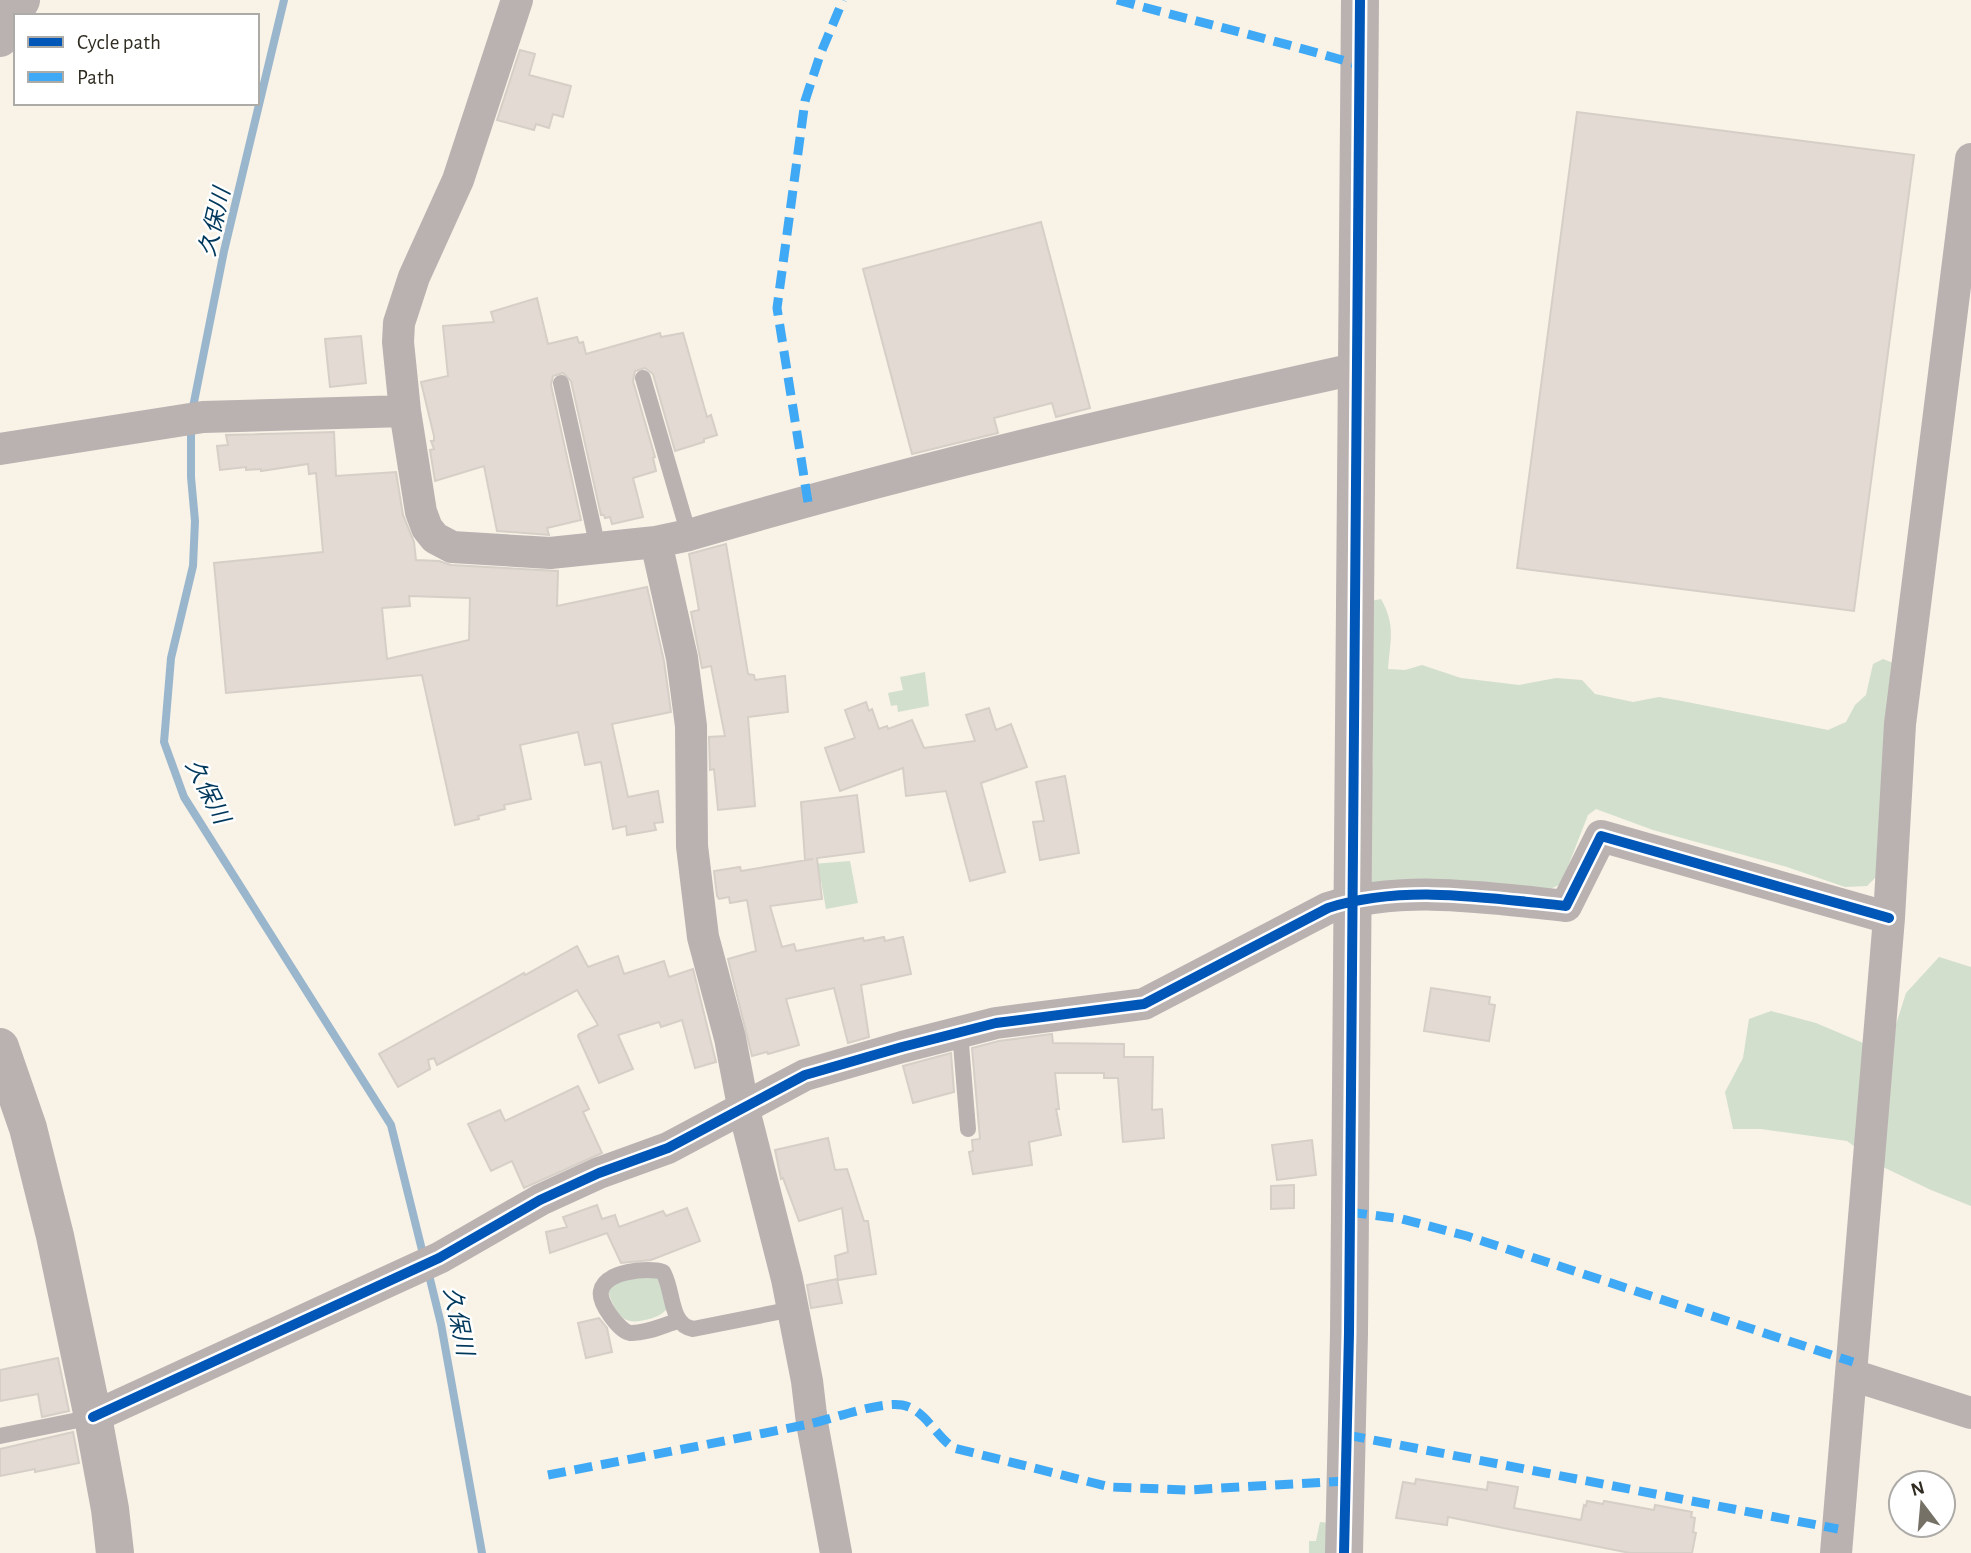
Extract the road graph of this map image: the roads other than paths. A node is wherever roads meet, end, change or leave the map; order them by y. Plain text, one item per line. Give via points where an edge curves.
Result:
1 (20, 0) edge
2 (517, 0) edge
3 (1360, 0) edge
4 (0, 38) edge
5 (1971, 159) edge
6 (1355, 369) junction
7 (643, 378) dead end
8 (561, 383) dead end
9 (405, 411) junction
10 (0, 449) edge
11 (689, 535) junction
12 (656, 542) junction
13 (598, 548) junction
14 (1352, 900) junction
15 (1889, 918) junction
16 (960, 1032) junction
17 (0, 1047) edge
18 (743, 1106) junction
19 (968, 1129) dead end
20 (793, 1309) junction
21 (678, 1321) junction
22 (1852, 1375) junction
23 (1971, 1413) edge
24 (93, 1417) junction
25 (0, 1436) edge
26 (115, 1553) edge
27 (836, 1553) edge
28 (1344, 1553) edge
29 (1836, 1553) edge

1 - 4 street
2 - 9 street via 458,180 404,304 398,342
3 - 6 street
5 - 15 street via 1900,724
6 - 11 street via 1136,417
6 - 14 street
7 - 11 lane
8 - 13 lane
9 - 10 street via 202,417
9 - 13 street via 421,512 435,538 464,548 550,553
11 - 12 street
12 - 13 street
12 - 18 street via 682,658 691,726 692,846 703,937
14 - 15 street via 1380,895 1474,897 1566,906 1601,836
14 - 16 street via 1328,908 1144,1004
14 - 28 street
15 - 22 street
16 - 18 street via 805,1075
16 - 19 lane
17 - 24 street via 28,1128
18 - 20 street
18 - 24 street via 668,1148 540,1199 439,1258
20 - 21 lane via 693,1329
20 - 27 street
21 - 21 lane via 663,1272 640,1269 607,1280 601,1288 608,1311 626,1332
22 - 23 street
22 - 29 street
24 - 25 lane
24 - 26 street

